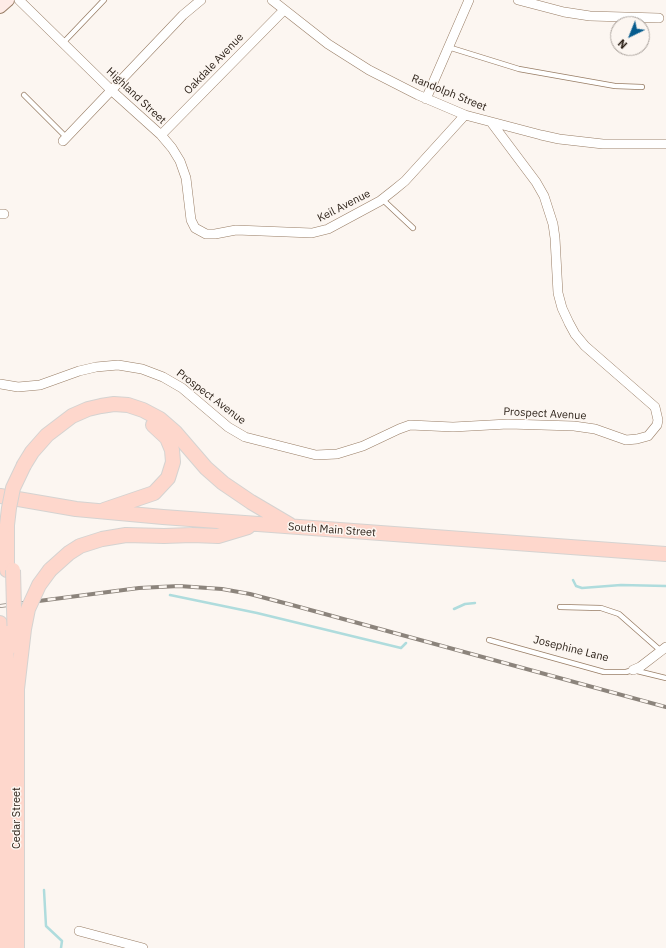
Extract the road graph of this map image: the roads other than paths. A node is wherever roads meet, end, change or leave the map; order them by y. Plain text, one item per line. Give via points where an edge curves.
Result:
1 (8, 0) edge
2 (20, 0) edge
3 (104, 0) edge
4 (201, 0) edge
5 (272, 0) edge
6 (469, 0) edge
7 (518, 0) edge
8 (0, 7) edge
9 (284, 10) junction
10 (659, 18) dead end
11 (63, 43) junction
12 (448, 47) junction
13 (642, 87) dead end
14 (112, 90) junction
15 (24, 95) dead end
16 (426, 99) junction
17 (465, 115) junction
18 (491, 122) junction
19 (161, 135) junction
20 (65, 139) joint
21 (666, 144) edge
22 (382, 199) junction
23 (413, 228) dead end
24 (198, 230) joint
25 (0, 384) edge
26 (27, 466) junction
27 (0, 496) edge
28 (99, 511) junction
29 (258, 524) junction
30 (294, 527) junction
31 (666, 554) edge
32 (560, 607) dead end
33 (0, 623) edge
34 (489, 640) dead end
35 (663, 649) edge
36 (633, 670) junction
37 (666, 678) edge
38 (11, 688) junction
39 (10, 850) junction
40 (79, 931) dead end
41 (5, 948) edge
42 (16, 948) edge
43 (143, 948) edge

1 - 8 street
2 - 11 street, Highland Street
3 - 11 lane
4 - 14 street via 183,15
5 - 9 street, Randolph Street
6 - 12 street
7 - 10 street via 590,16
9 - 16 street, Randolph Street via 341,52 386,80
9 - 19 street, Oakdale Avenue
11 - 14 street, Highland Street
12 - 13 lane via 519,69 615,86
12 - 16 street
14 - 19 street, Highland Street
14 - 20 street
15 - 20 lane
16 - 17 street, Randolph Street
17 - 18 street, Randolph Street
17 - 22 street, Keil Avenue via 405,180
18 - 21 street, Randolph Street via 575,141 616,145
18 - 25 street, Prospect Avenue via 544,196 553,224 558,293 569,323 585,346 655,407 658,420 648,436 626,440 574,426 410,425 363,446 337,454 316,456 245,437 228,427 173,382 142,369 96,367 40,385 18,387
19 - 24 street, Highland Street via 176,154 183,169 191,220
22 - 23 lane
22 - 24 street, Keil Avenue via 318,232 236,230 210,235
26 - 28 main road via 59,434 86,418 105,412 119,412 149,422 163,433 170,443 173,462 168,478 149,496
26 - 30 main road via 32,452 47,435 72,416 108,404 132,406 166,423 223,484
26 - 38 main road, bridge via 10,526
27 - 28 main road, South Main Street
28 - 29 main road, South Main Street
29 - 30 main road, South Main Street
29 - 38 main road, bridge via 218,536 126,535 102,539 80,546 69,553 50,570 39,585 28,609
30 - 31 main road, South Main Street
32 - 35 lane via 601,608 619,614
33 - 38 main road, bridge
34 - 36 lane, Josephine Lane via 604,672
35 - 36 street, Josephine Lane
36 - 37 lane
38 - 39 main road, Cedar Street
39 - 41 main road, Cedar Street
39 - 42 main road, Cedar Street
40 - 43 street

